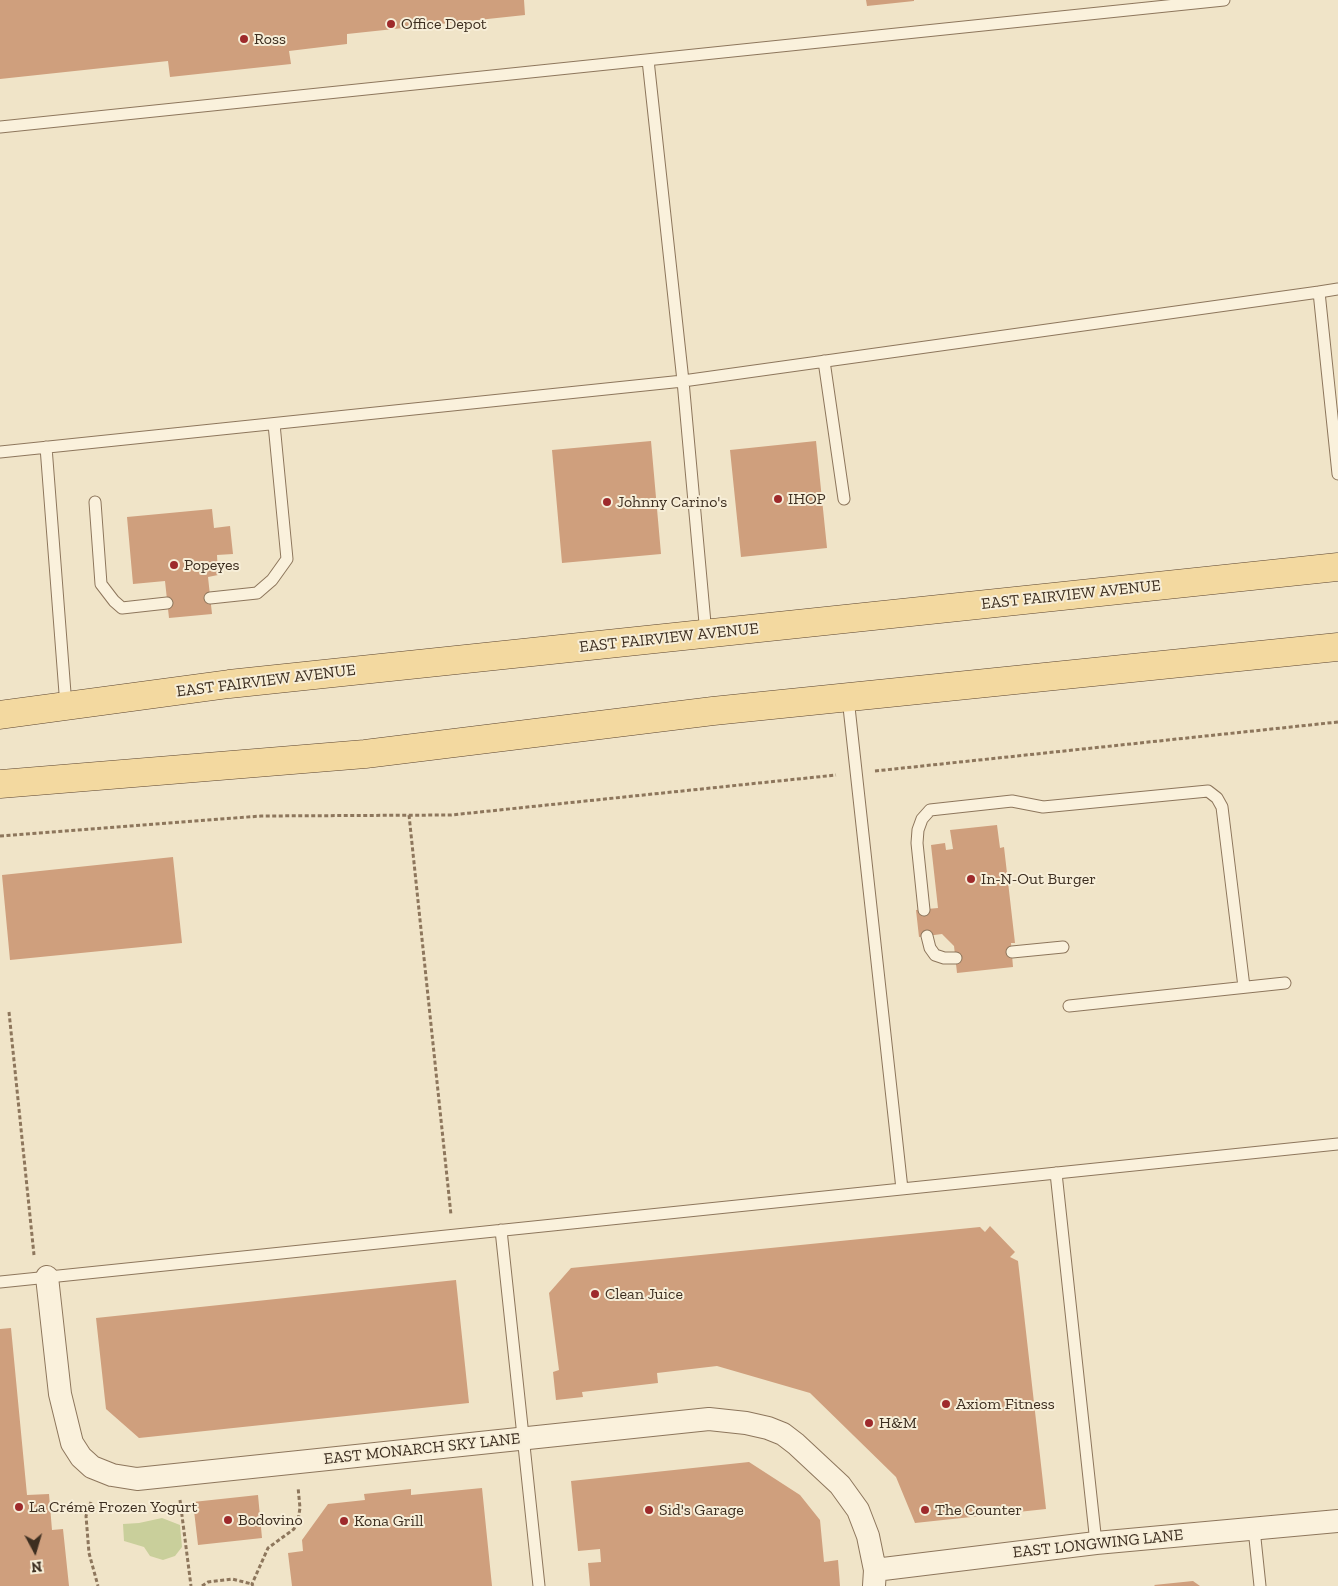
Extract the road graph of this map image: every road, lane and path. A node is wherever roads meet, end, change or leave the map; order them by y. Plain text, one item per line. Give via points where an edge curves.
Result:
1 (1224, 0) edge
2 (648, 60) junction
3 (0, 127) edge
4 (1338, 289) edge
5 (1319, 292) junction
6 (824, 361) junction
7 (683, 381) junction
8 (274, 424) junction
9 (46, 448) junction
10 (0, 452) edge
11 (1338, 474) edge
12 (844, 499) dead end
13 (95, 502) dead end
14 (1338, 567) edge
15 (210, 598) dead end
16 (167, 603) dead end
17 (706, 634) junction
18 (1338, 646) edge
19 (848, 698) junction
20 (66, 707) junction
21 (0, 715) edge
22 (1338, 722) edge
23 (856, 773) junction
24 (0, 784) edge
25 (409, 815) junction
26 (0, 836) edge
27 (924, 910) dead end
28 (927, 936) dead end
29 (1063, 948) dead end
30 (1012, 952) dead end
31 (956, 958) dead end
32 (1285, 983) dead end
33 (1244, 987) junction
34 (1069, 1006) dead end
35 (9, 1012) dead end
36 (1338, 1144) edge
37 (1056, 1173) junction
38 (902, 1189) junction
39 (501, 1230) junction
40 (453, 1235) junction
41 (40, 1278) junction
42 (0, 1282) edge
43 (523, 1438) junction
44 (298, 1481) dead end
45 (176, 1494) dead end
46 (91, 1502) dead end
47 (1338, 1521) edge
48 (1254, 1529) junction
49 (1096, 1543) junction
50 (874, 1578) edge
51 (253, 1585) edge
52 (98, 1586) edge
53 (190, 1586) edge
54 (202, 1586) edge
55 (539, 1586) edge
56 (1260, 1586) edge

1 - 2 lane
2 - 3 lane
2 - 7 lane
4 - 5 lane
5 - 6 lane
5 - 11 lane
6 - 7 lane
6 - 12 lane
7 - 8 lane
7 - 17 lane
8 - 9 lane
8 - 15 lane via 287,559 272,580 257,593
9 - 10 lane
9 - 20 lane
13 - 16 lane via 101,584 122,608
14 - 17 main road, EAST FAIRVIEW AVENUE
17 - 20 main road, EAST FAIRVIEW AVENUE via 229,684
18 - 19 main road
19 - 23 lane
19 - 24 main road via 713,711 365,754
20 - 21 main road, EAST FAIRVIEW AVENUE
22 - 23 path
23 - 25 path via 451,816
23 - 38 lane
25 - 26 path via 261,816
25 - 40 path
27 - 33 lane via 917,843 922,818 930,810 1012,801 1043,807 1208,791 1222,807
28 - 31 lane via 935,955
29 - 30 lane
32 - 33 lane
33 - 34 lane
35 - 41 path via 35,1260
36 - 37 lane
37 - 38 lane
37 - 49 lane
38 - 39 lane
39 - 40 lane
39 - 43 lane
40 - 41 lane
41 - 42 lane
41 - 43 street, EAST MONARCH SKY LANE via 72,1443 92,1467 112,1475 137,1479
43 - 50 street, EAST MONARCH SKY LANE via 709,1418 768,1428 796,1444 840,1485 858,1510 868,1536
43 - 55 lane
44 - 51 path via 298,1520 294,1529 268,1548
45 - 53 path via 181,1502
46 - 52 path via 86,1516 89,1553
47 - 48 street, EAST LONGWING LANE
48 - 49 street, EAST LONGWING LANE
48 - 56 lane
49 - 50 street, EAST LONGWING LANE
51 - 54 path via 232,1579 208,1582

